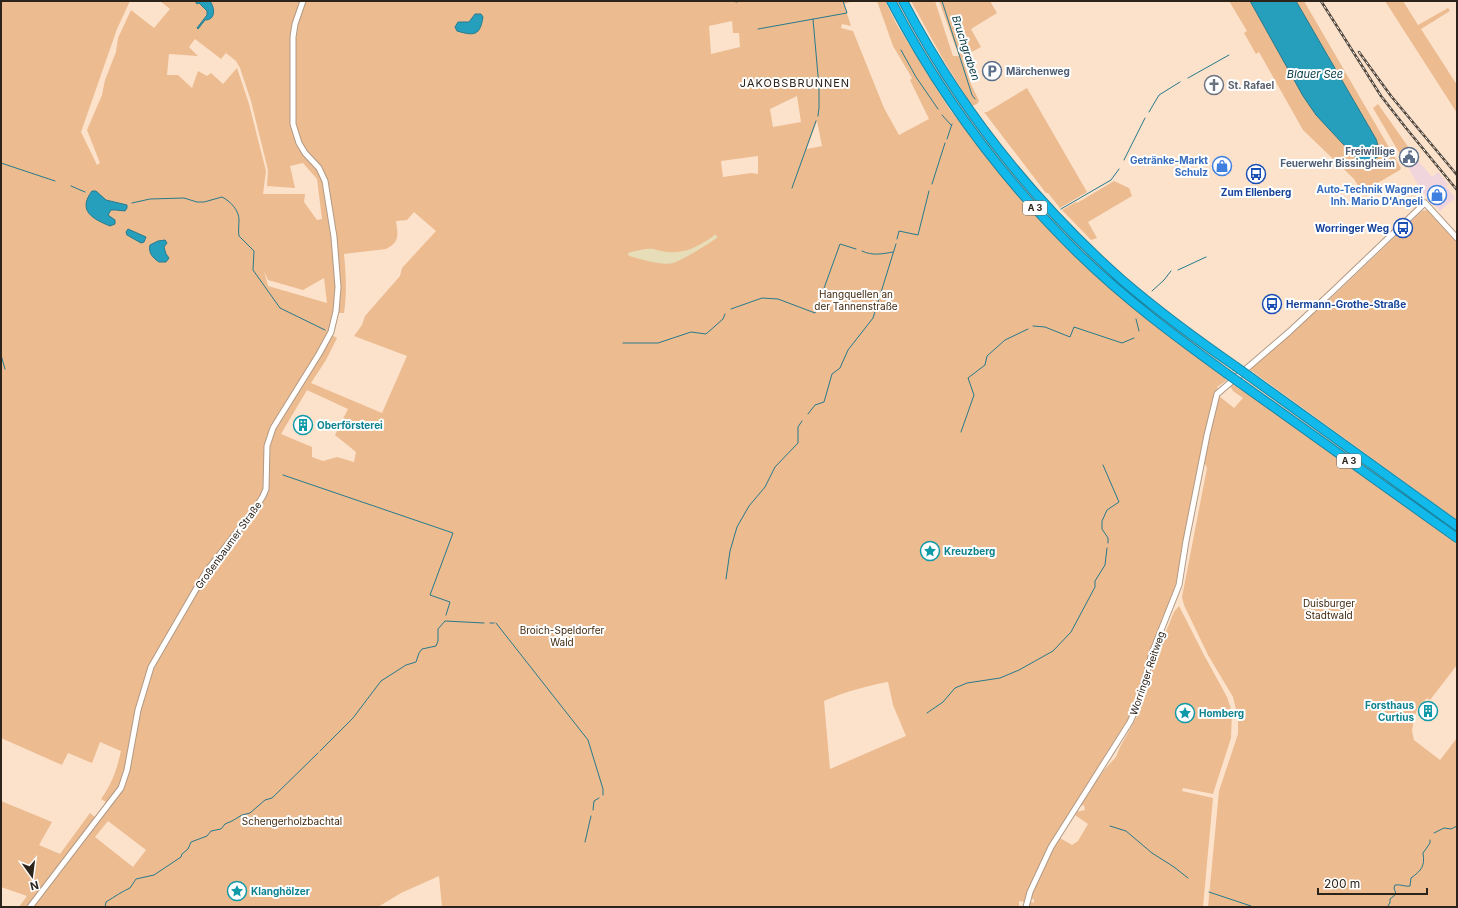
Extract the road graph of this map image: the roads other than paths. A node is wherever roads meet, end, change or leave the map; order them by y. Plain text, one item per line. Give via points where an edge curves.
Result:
1 (303, 1) edge
2 (891, 1) edge
3 (902, 1) edge
4 (1457, 238) edge
5 (1457, 526) edge
6 (1457, 538) edge
7 (30, 907) edge
8 (1026, 907) edge

1 - 7 street, Großenbaumer Straße via 293,37 293,124 299,144 323,175 327,191 338,286 331,332 269,436 266,489 263,496 206,572 151,667 138,710 127,770 121,788
2 - 6 highway, A 3, bridge via 925,61 974,135 1024,197 1080,255 1152,319
3 - 5 highway, A 3, bridge via 959,96 1033,191 1089,249 1165,315
4 - 8 street, Worringer Reitweg via 1425,203 1289,332 1217,394 1179,585 1152,653 1139,702 1130,722 1051,847 1030,892

